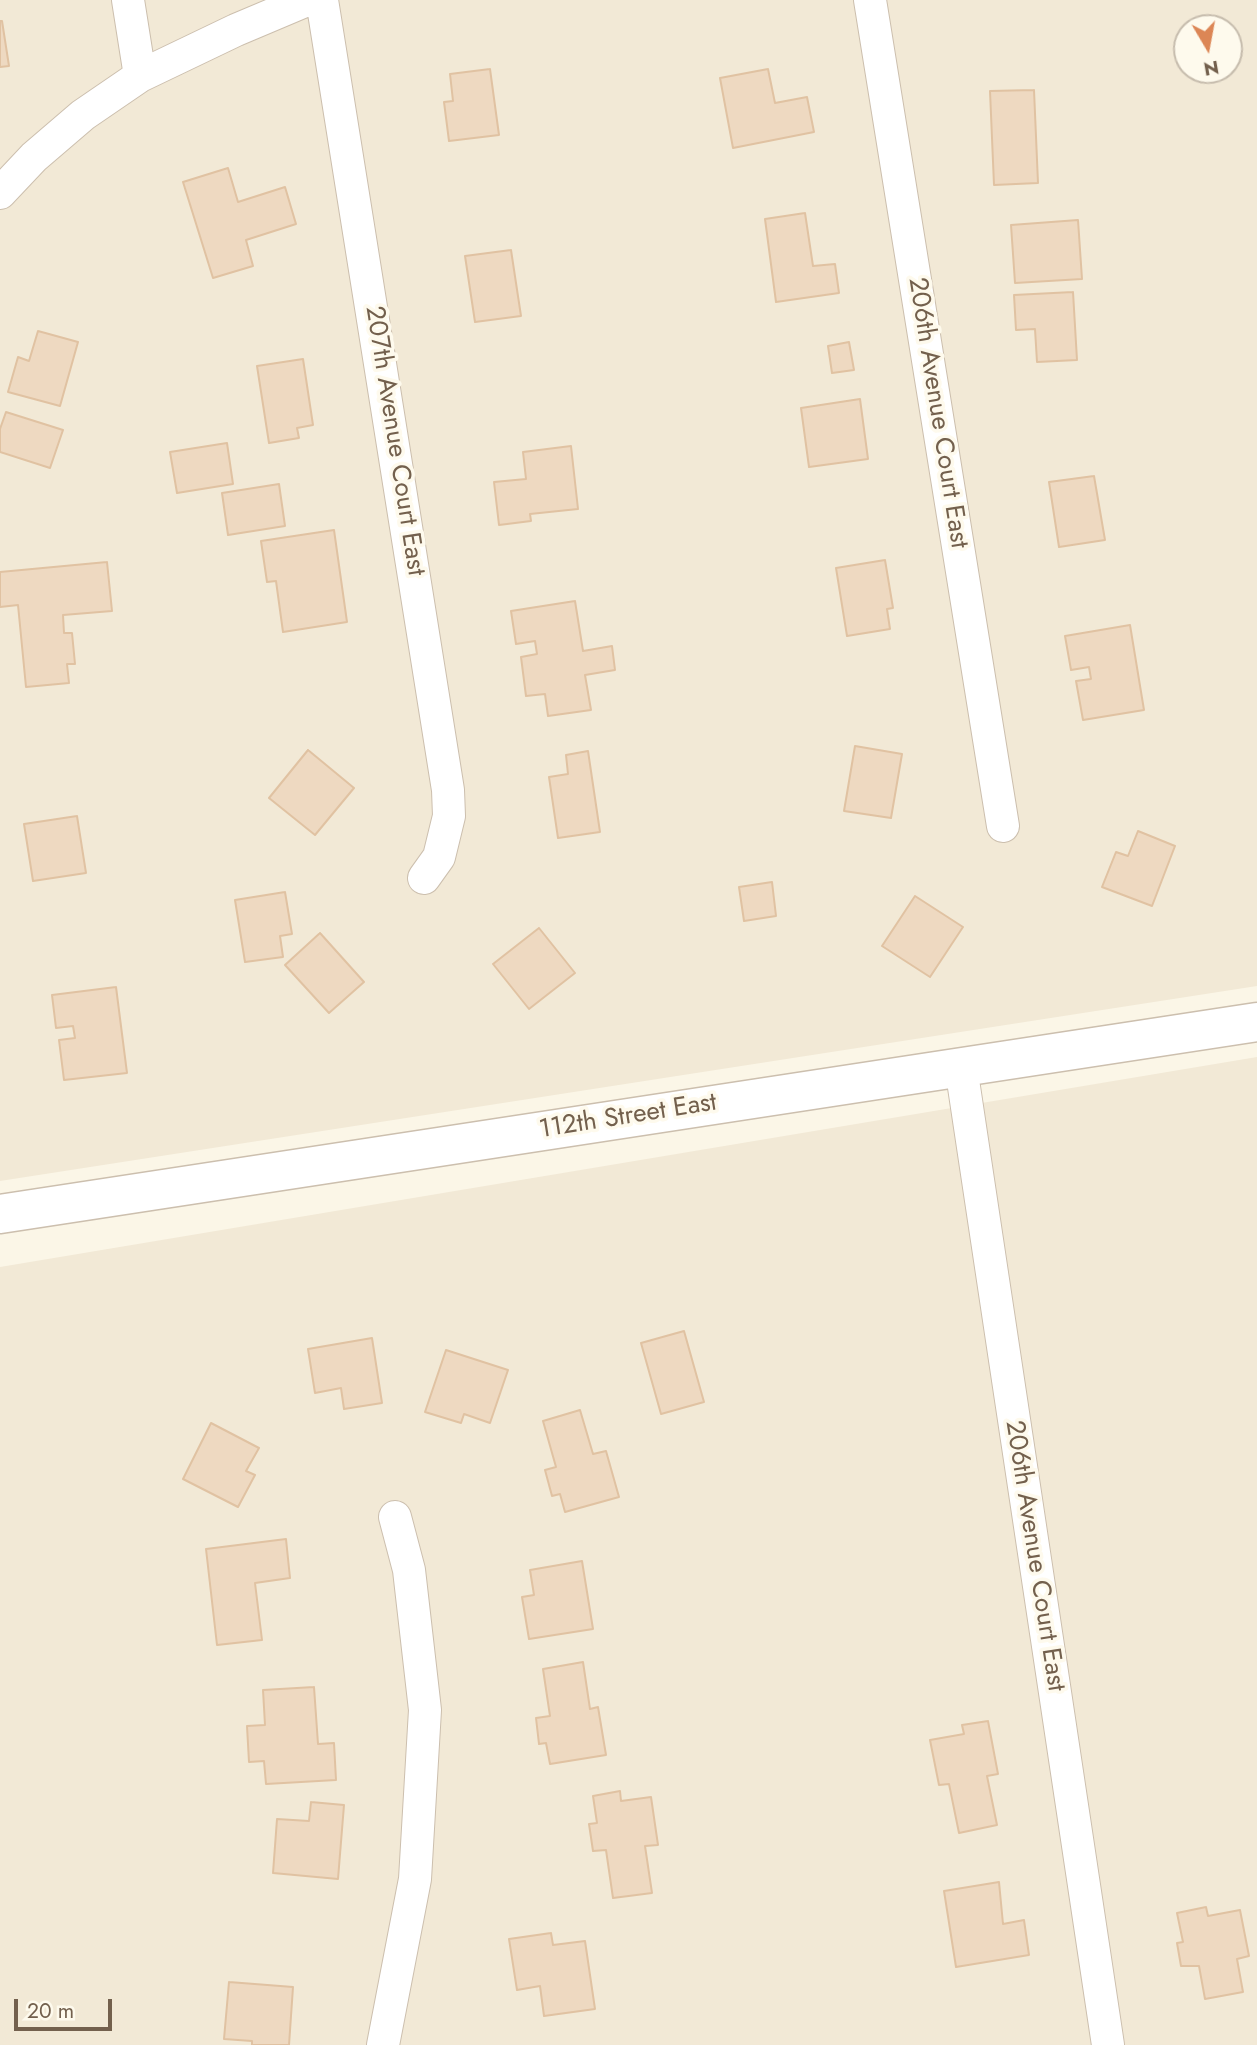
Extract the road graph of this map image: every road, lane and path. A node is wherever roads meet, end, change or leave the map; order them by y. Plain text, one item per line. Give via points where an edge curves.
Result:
1 (128, 0) edge
2 (307, 0) edge
3 (322, 0) edge
4 (870, 0) edge
5 (140, 76) junction
6 (0, 193) edge
7 (1003, 826) dead end
8 (424, 878) dead end
9 (1257, 1022) edge
10 (961, 1067) junction
11 (0, 1214) edge
12 (395, 1517) dead end
13 (383, 2045) edge
14 (1108, 2045) edge

1 - 5 street
2 - 5 street
3 - 8 street, 207th Avenue Court East via 448,790 449,816 439,857
4 - 7 street, 206th Avenue Court East
5 - 6 street via 83,115
9 - 10 street, 112th Street East
10 - 11 street, 112th Street East
10 - 14 street, 206th Avenue Court East
12 - 13 street via 409,1570 425,1721 415,1880

